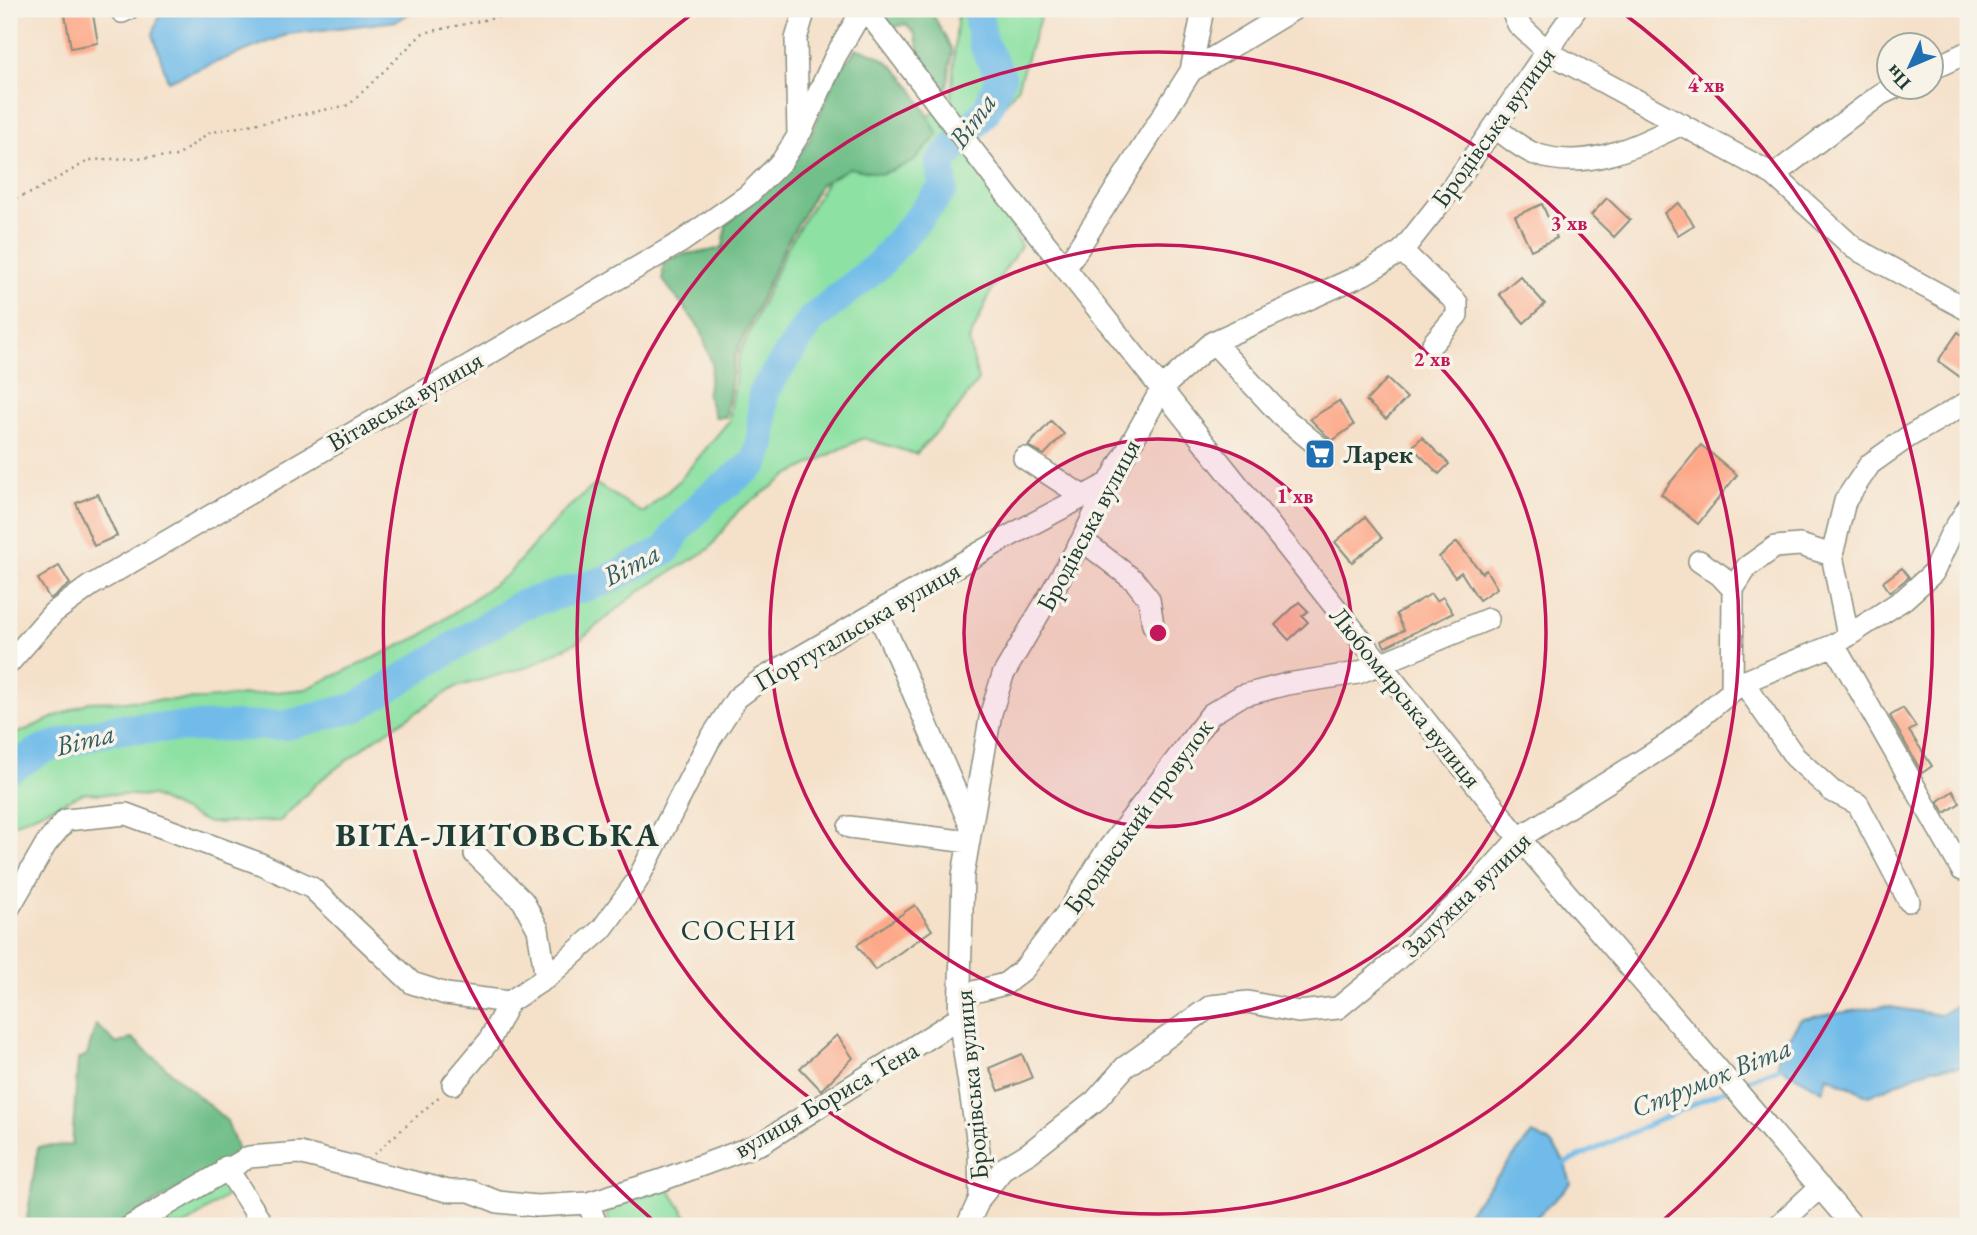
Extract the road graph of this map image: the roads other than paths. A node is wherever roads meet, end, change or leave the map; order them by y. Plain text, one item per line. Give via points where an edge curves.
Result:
1 (805, 9) edge
2 (864, 9) edge
3 (1203, 9) edge
4 (1294, 9) edge
5 (1511, 9) edge
6 (1576, 9) edge
7 (1548, 52) junction
8 (1968, 52) edge
9 (1946, 62) edge
10 (1191, 71) junction
11 (1876, 98) edge
12 (1682, 124) junction
13 (1493, 127) junction
14 (798, 136) junction
15 (1774, 175) junction
16 (1402, 251) junction
17 (1067, 266) junction
18 (1968, 310) edge
19 (1213, 342) junction
20 (1433, 343) dead end
21 (1162, 388) junction
22 (1968, 402) edge
23 (1324, 450) dead end
24 (1024, 458) dead end
25 (1109, 483) junction
26 (1084, 497) junction
27 (1968, 508) edge
28 (1082, 540) junction
29 (1832, 555) junction
30 (1699, 561) dead end
31 (1733, 589) junction
32 (878, 614) junction
33 (1488, 619) dead end
34 (1153, 625) dead end
35 (1841, 640) junction
36 (9, 663) edge
37 (1379, 665) junction
38 (1738, 686) junction
39 (849, 827) dead end
40 (970, 833) junction
41 (1519, 838) junction
42 (475, 854) dead end
43 (1962, 870) dead end
44 (1909, 901) dead end
45 (9, 908) edge
46 (546, 978) junction
47 (962, 995) junction
48 (509, 1002) junction
49 (959, 1018) junction
50 (453, 1084) road end
51 (228, 1168) junction
52 (1819, 1187) junction
53 (980, 1198) junction
54 (588, 1203) junction
55 (131, 1226) edge
56 (264, 1226) edge
57 (597, 1226) edge
58 (967, 1226) edge
59 (1778, 1226) edge
60 (1853, 1226) edge

1 - 14 street via 796,39
2 - 14 street, Вітавська вулиця via 835,57
2 - 17 street, Любомирська вулиця
3 - 10 street
4 - 10 street
5 - 7 street via 1518,24
6 - 7 street, Бродівська вулиця
7 - 12 street
7 - 13 street, Бродівська вулиця
8 - 9 street
10 - 17 street
11 - 15 street
12 - 13 street via 1594,159 1564,160 1533,153
12 - 15 street
13 - 16 street, Бродівська вулиця
14 - 36 street, Вітавська вулиця via 782,162 748,195 703,228 90,586 53,613
15 - 18 street via 1854,248
16 - 19 street, Бродівська вулиця via 1364,274
16 - 20 street via 1457,303 1457,315
17 - 21 street, Любомирська вулиця
19 - 21 street, Бродівська вулиця
19 - 23 street via 1282,416
21 - 25 street, Бродівська вулиця
21 - 37 street, Любомирська вулиця
22 - 29 street via 1870,464 1844,501
24 - 26 street
25 - 26 street, Португальська вулиця
25 - 28 street, Бродівська вулиця
26 - 32 street, Португальська вулиця
27 - 35 street, Залужна вулиця via 1933,573 1904,599
28 - 34 street via 1135,581 1149,599
28 - 40 street, Бродівська вулиця via 1003,675 991,713
29 - 31 street via 1800,545 1775,547 1747,568
29 - 35 street
30 - 31 street
31 - 38 street
32 - 40 street via 914,689
32 - 46 street, Португальська вулиця via 762,679 737,698 709,741 637,881 601,929
33 - 37 street, Бродівський провулок
35 - 38 street, Залужна вулиця
35 - 43 street
37 - 41 street, Любомирська вулиця
37 - 47 street, Бродівський провулок via 1241,696 1212,715 1105,853 1024,969 1005,984
38 - 41 street, Залужна вулиця via 1668,744
38 - 44 street via 1795,757 1832,791 1858,804
39 - 40 street
40 - 47 street, Бродівська вулиця via 963,875
41 - 52 street, Любомирська вулиця
41 - 53 street, Залужна вулиця via 1476,886 1338,1009 1298,1012 1248,1002 1211,1006 1125,1067 1095,1101 1004,1168
42 - 46 street via 523,901 538,929
45 - 48 street via 46,844 66,820 126,814 312,888 412,983 446,994
46 - 48 street, Португальська вулиця
47 - 49 street, Бродівська вулиця
48 - 50 street via 489,1041
49 - 53 street, Бродівська вулиця via 979,1150
49 - 54 street, вулиця Бориса Тена via 762,1143
51 - 54 street, вулиця Бориса Тена via 249,1157 299,1153 448,1191 470,1191 498,1202 537,1206
51 - 55 street, вулиця Бориса Тена
51 - 56 street
52 - 59 street
52 - 60 street, Любомирська вулиця
53 - 58 street, Бродівська вулиця
54 - 57 street

